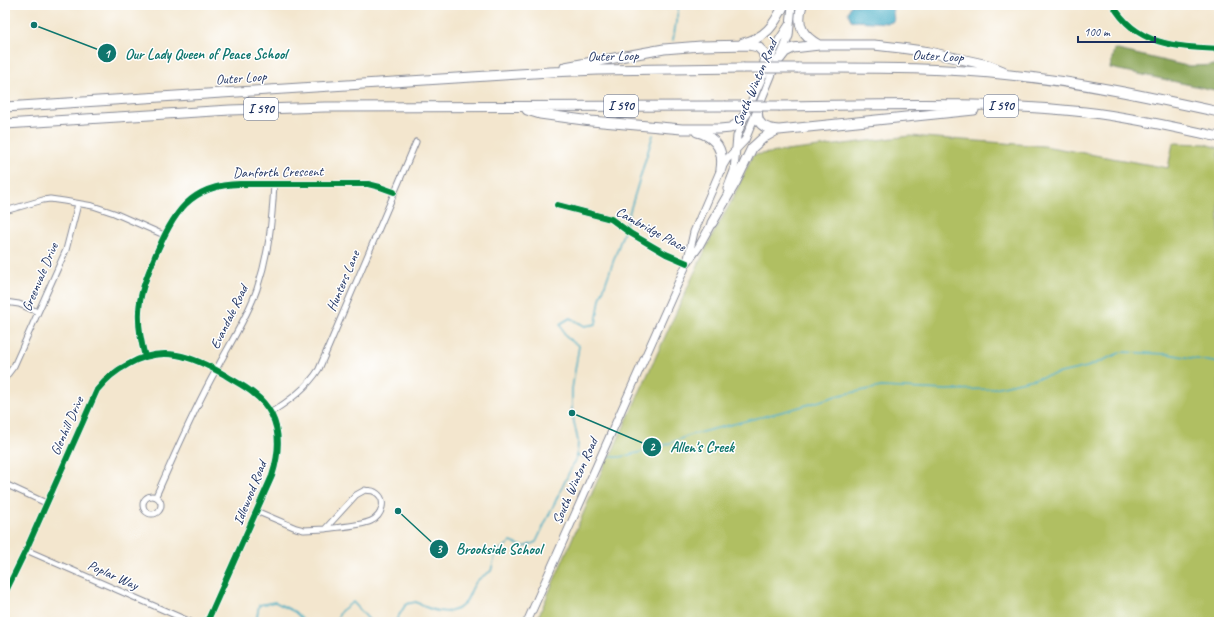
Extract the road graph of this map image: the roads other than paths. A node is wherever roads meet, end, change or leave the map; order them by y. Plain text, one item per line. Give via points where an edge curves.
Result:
1 (784, 5) edge
2 (792, 5) edge
3 (802, 5) edge
4 (1113, 5) edge
5 (790, 22) junction
6 (819, 45) junction
7 (730, 46) junction
8 (1219, 49) edge
9 (778, 61) junction
10 (550, 72) junction
11 (764, 73) junction
12 (1010, 74) junction
13 (997, 106) junction
14 (5, 107) edge
15 (517, 107) junction
16 (758, 108) junction
17 (1219, 112) edge
18 (746, 114) junction
19 (5, 124) edge
20 (682, 129) junction
21 (779, 130) junction
22 (1219, 137) edge
23 (416, 142) dead end
24 (735, 151) junction
25 (721, 169) junction
26 (274, 184) junction
27 (394, 192) junction
28 (78, 204) junction
29 (557, 205) dead end
30 (5, 210) edge
31 (712, 223) junction
32 (164, 235) junction
33 (687, 263) junction
34 (5, 302) edge
35 (38, 312) junction
36 (145, 357) junction
37 (216, 370) junction
38 (5, 378) edge
39 (270, 413) junction
40 (5, 484) edge
41 (156, 496) dead end
42 (46, 503) junction
43 (256, 511) junction
44 (325, 529) junction
45 (26, 550) junction
46 (5, 593) edge
47 (191, 622) edge
48 (207, 622) edge
49 (527, 622) edge

1 - 7 highway via 777,19 763,35 752,41
2 - 5 main road, South Winton Road
3 - 5 main road, South Winton Road
3 - 6 highway via 802,30 808,38
4 - 8 street via 1123,20 1151,39 1179,47
5 - 9 main road, South Winton Road via 789,38
5 - 11 main road, South Winton Road
6 - 9 highway via 791,49
6 - 12 highway via 874,45 915,50 988,65
7 - 10 highway via 650,51 568,66
7 - 11 highway via 752,45 761,50 764,56
9 - 16 main road, South Winton Road
10 - 12 highway, Outer Loop / I 590, bridge via 873,68 944,69
10 - 14 highway, Outer Loop / I 590
11 - 18 main road, South Winton Road
12 - 17 highway, Outer Loop / I 590 via 1079,83
13 - 15 highway, I 590, bridge
13 - 21 highway
13 - 22 highway, I 590 via 1085,112 1158,123
15 - 19 highway, I 590 via 268,109
15 - 20 highway via 540,114 583,120
16 - 21 highway via 758,118 762,125 768,129
16 - 24 main road, South Winton Road via 745,140
18 - 20 highway via 739,123 726,128
18 - 24 main road, South Winton Road via 738,132
20 - 25 highway via 701,133 714,140 721,152
21 - 31 highway via 763,138 752,148
23 - 27 street, Hunters Lane
24 - 25 main road, South Winton Road
24 - 31 main road, South Winton Road via 733,176
25 - 33 main road, South Winton Road via 694,232
26 - 27 street, Danforth Crescent via 364,184
26 - 32 street, Danforth Crescent via 231,184 209,189 197,195 177,212
26 - 37 street, Evandale Road via 272,226 260,281 250,307
27 - 39 street, Hunters Lane via 318,369 297,394
28 - 30 street via 50,199
28 - 32 street via 114,213
28 - 35 street, Greenvale Drive via 66,250
29 - 33 street, Cambridge Place via 611,219 666,254
31 - 33 main road, South Winton Road
32 - 36 street, Danforth Crescent via 147,276 140,302 139,326
33 - 49 main road, South Winton Road
34 - 35 street via 19,304
35 - 38 street, Greenvale Drive via 14,366
36 - 37 street, Glenhill Drive via 161,354 178,355
36 - 42 street, Glenhill Drive via 119,369 97,390
37 - 39 street, Idlewood Road via 252,391
37 - 41 street, Evandale Road via 193,413
39 - 43 street, Idlewood Road via 277,433 278,454 272,476
40 - 42 street
42 - 45 street, Glenhill Drive
43 - 44 street via 296,528
43 - 48 street, Idlewood Road
44 - 44 street via 369,522 377,518 382,512 383,502 380,496 374,491 366,490 356,495
45 - 46 street, Glenhill Drive
45 - 47 street, Poplar Way

